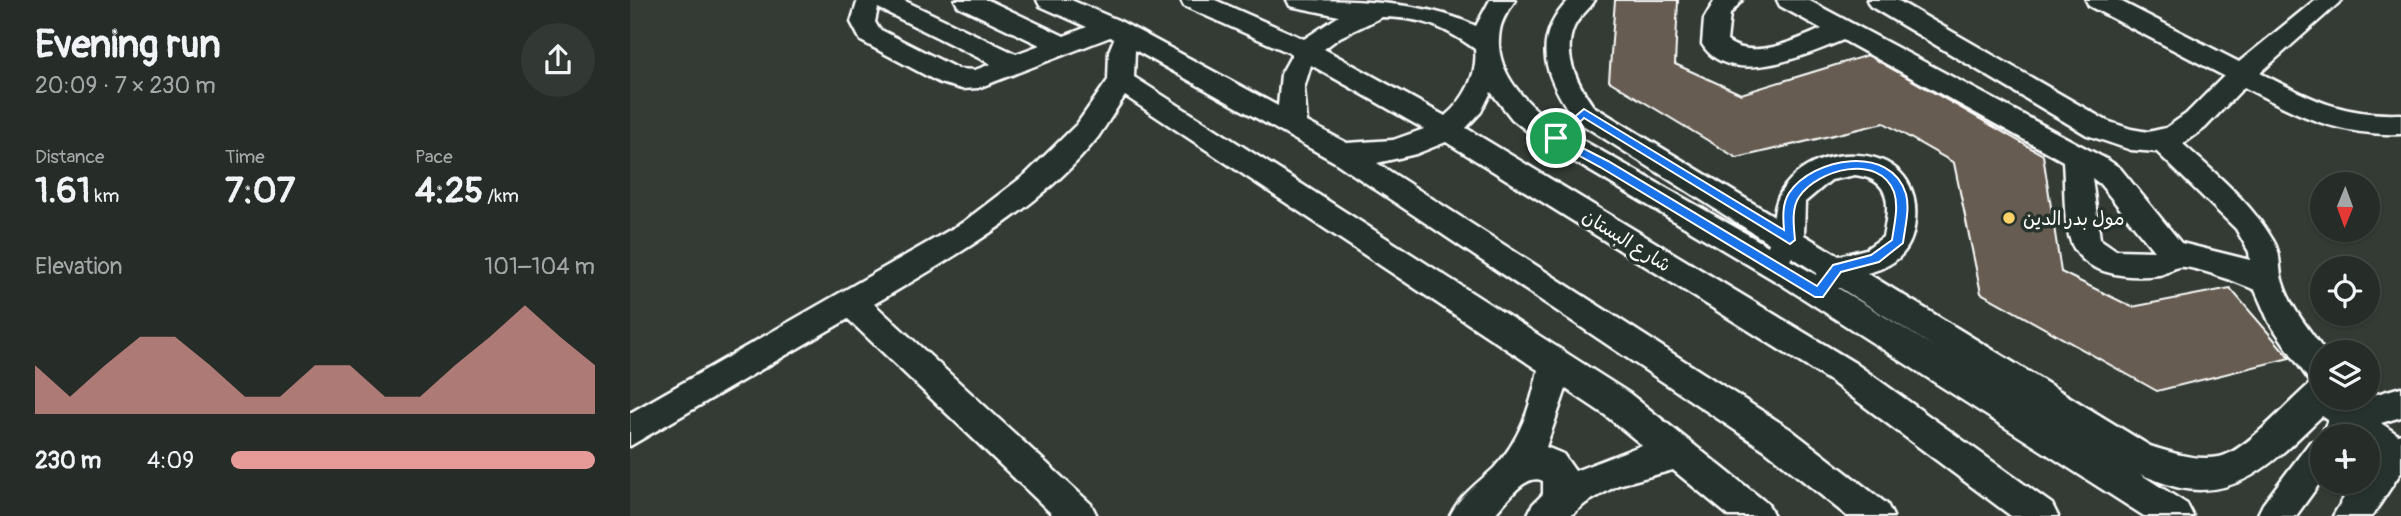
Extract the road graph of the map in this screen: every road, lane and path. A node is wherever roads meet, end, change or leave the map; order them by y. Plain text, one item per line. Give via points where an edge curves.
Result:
1 (923, 0) edge
2 (967, 0) edge
3 (1049, 0) edge
4 (1193, 0) edge
5 (1299, 0) edge
6 (1583, 0) edge
7 (1730, 0) edge
8 (1789, 0) edge
9 (1823, 0) edge
10 (1879, 0) edge
11 (2098, 0) edge
12 (2330, 0) edge
13 (1491, 2) edge
14 (872, 4) edge
15 (1407, 7) edge
16 (1843, 30) junction
17 (1120, 31) junction
18 (1064, 46) junction
19 (1958, 47) junction
20 (1487, 50) junction
21 (1307, 51) junction
22 (1027, 61) junction
23 (2241, 75) junction
24 (1121, 81) junction
25 (1584, 113) junction
26 (1294, 127) junction
27 (2399, 127) edge
28 (1445, 131) junction
29 (1556, 138) junction
30 (2163, 141) junction
31 (1343, 154) junction
32 (2076, 156) junction
33 (1518, 173) junction
34 (1790, 240) junction
35 (2171, 253) junction
36 (1770, 263) junction
37 (1837, 269) junction
38 (2267, 282) junction
39 (1819, 293) junction
40 (851, 302) junction
41 (1555, 362) junction
42 (2310, 369) edge
43 (2310, 402) edge
44 (2401, 402) edge
45 (2348, 424) edge
46 (630, 431) edge
47 (2380, 444) edge
48 (2397, 452) edge
49 (1678, 453) junction
50 (1515, 469) junction
51 (2310, 469) edge
52 (1552, 508) edge
53 (1079, 516) edge
54 (1468, 516) edge
55 (1756, 516) edge
56 (1875, 516) edge
57 (2040, 516) edge
58 (2175, 516) edge
59 (2275, 516) edge
60 (2351, 516) edge

1 - 22 street
2 - 18 street
3 - 17 street
4 - 21 street, شارع البستان
5 - 15 street via 1342,8
6 - 25 street via 1564,24 1557,45 1558,68 1567,91
7 - 16 street via 1720,7 1714,27 1715,44 1731,56 1747,59 1782,52
8 - 16 street
9 - 19 street via 1897,44 1918,51
10 - 19 street
11 - 23 street
12 - 23 street
13 - 20 street
14 - 22 street
14 - 22 street via 861,19 870,35 949,76 962,80 991,75
15 - 20 street via 1453,22
15 - 21 street via 1342,24
16 - 32 street
17 - 18 street
17 - 24 street
17 - 26 street
18 - 22 street
19 - 30 street via 2097,128 2131,139
20 - 28 street via 1481,93 1467,113
20 - 29 street via 1499,85 1523,114
21 - 26 street via 1291,86
21 - 28 street, شارع البستان
23 - 27 street via 2312,111 2368,125
23 - 30 street via 2190,125
24 - 40 street via 1087,131 1037,182 972,231
24 - 41 street
25 - 29 street
25 - 34 street
26 - 31 street
28 - 31 street via 1397,150
28 - 33 street, شارع البستان
29 - 33 street
29 - 36 street
30 - 38 street via 2246,221 2264,251
31 - 56 street via 1778,440
32 - 35 street via 2121,186
32 - 35 street via 2084,237 2097,258 2161,263
33 - 57 street, شارع البستان via 1844,373
34 - 36 street
34 - 37 street
34 - 37 street via 1788,214 1793,195 1822,171 1866,165 1882,170 1900,195 1897,243 1875,259
35 - 38 street via 2232,267
36 - 39 street
37 - 39 street
37 - 43 street via 2141,458 2182,472 2220,473 2250,460
38 - 42 street
39 - 58 street
40 - 46 street
40 - 53 street
41 - 49 street via 1618,404
41 - 50 street via 1536,434
44 - 45 street
47 - 48 street
48 - 60 street
49 - 52 street via 1636,460 1596,477
49 - 55 street
50 - 52 street via 1529,461 1545,462 1558,470 1563,485
50 - 54 street
51 - 59 street

